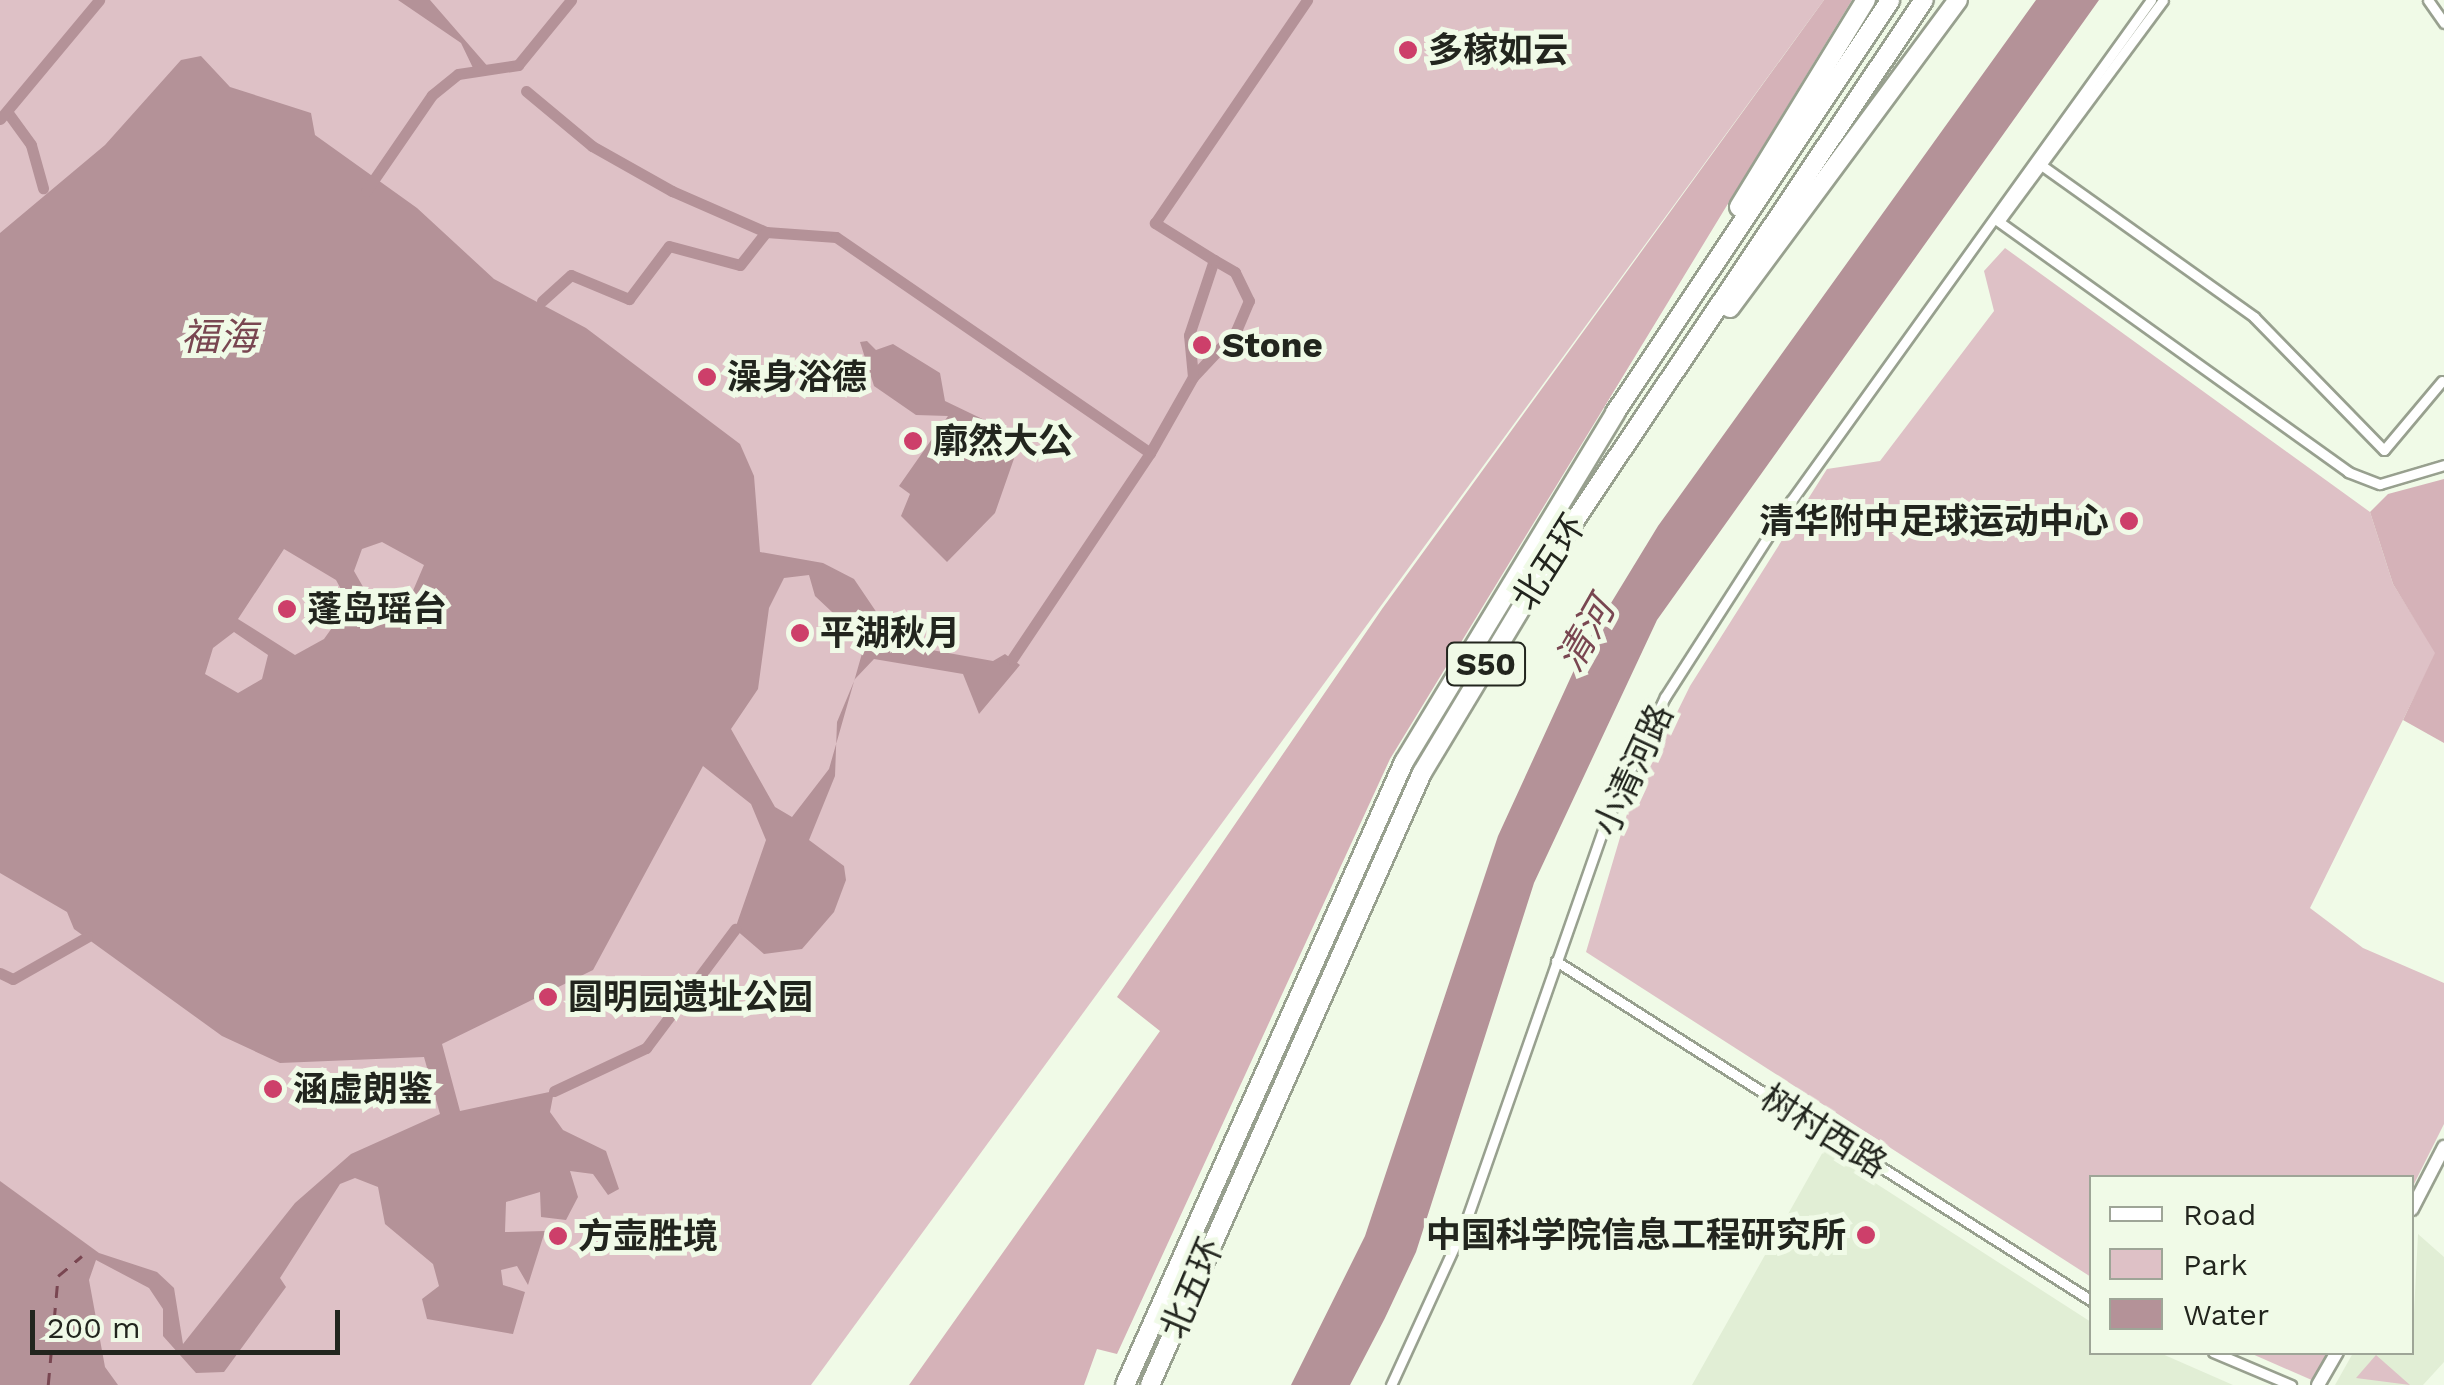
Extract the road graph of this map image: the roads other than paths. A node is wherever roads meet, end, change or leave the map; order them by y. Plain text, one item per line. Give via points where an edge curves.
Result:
1 (1866, 0) edge
2 (1890, 0) edge
3 (1924, 0) edge
4 (1937, 0) edge
5 (1958, 0) edge
6 (2152, 0) edge
7 (2164, 0) edge
8 (2428, 0) edge
9 (2444, 22) edge
10 (1822, 154) junction
11 (2044, 167) junction
12 (1998, 220) junction
13 (2442, 381) edge
14 (1616, 413) junction
15 (1637, 426) junction
16 (2444, 465) edge
17 (1556, 961) junction
18 (2444, 1147) edge
19 (2414, 1206) edge
20 (2089, 1299) edge
21 (2220, 1355) edge
22 (2335, 1355) edge
23 (1125, 1385) edge
24 (1150, 1385) edge
25 (1391, 1385) edge
26 (2291, 1385) edge
27 (2318, 1385) edge

1 - 14 highway
2 - 14 highway, 北五环 / S50
3 - 10 highway, 北五环 / S50
4 - 10 highway
5 - 15 highway
6 - 12 street, 小清河路
7 - 11 street, 小清河路
8 - 9 street
10 - 15 highway, 北五环 / S50
11 - 12 street, 小清河路
11 - 13 street via 2254,316 2384,450
12 - 16 street via 2348,472 2380,484
12 - 17 street, 小清河路 via 1711,620 1630,764
14 - 23 highway, 北五环 / S50 via 1404,762 1314,944
15 - 24 highway, 北五环 / S50 via 1422,773
17 - 20 street, 树村西路
17 - 25 street, 小清河路 via 1466,1221
18 - 19 street
21 - 26 street
22 - 27 street

